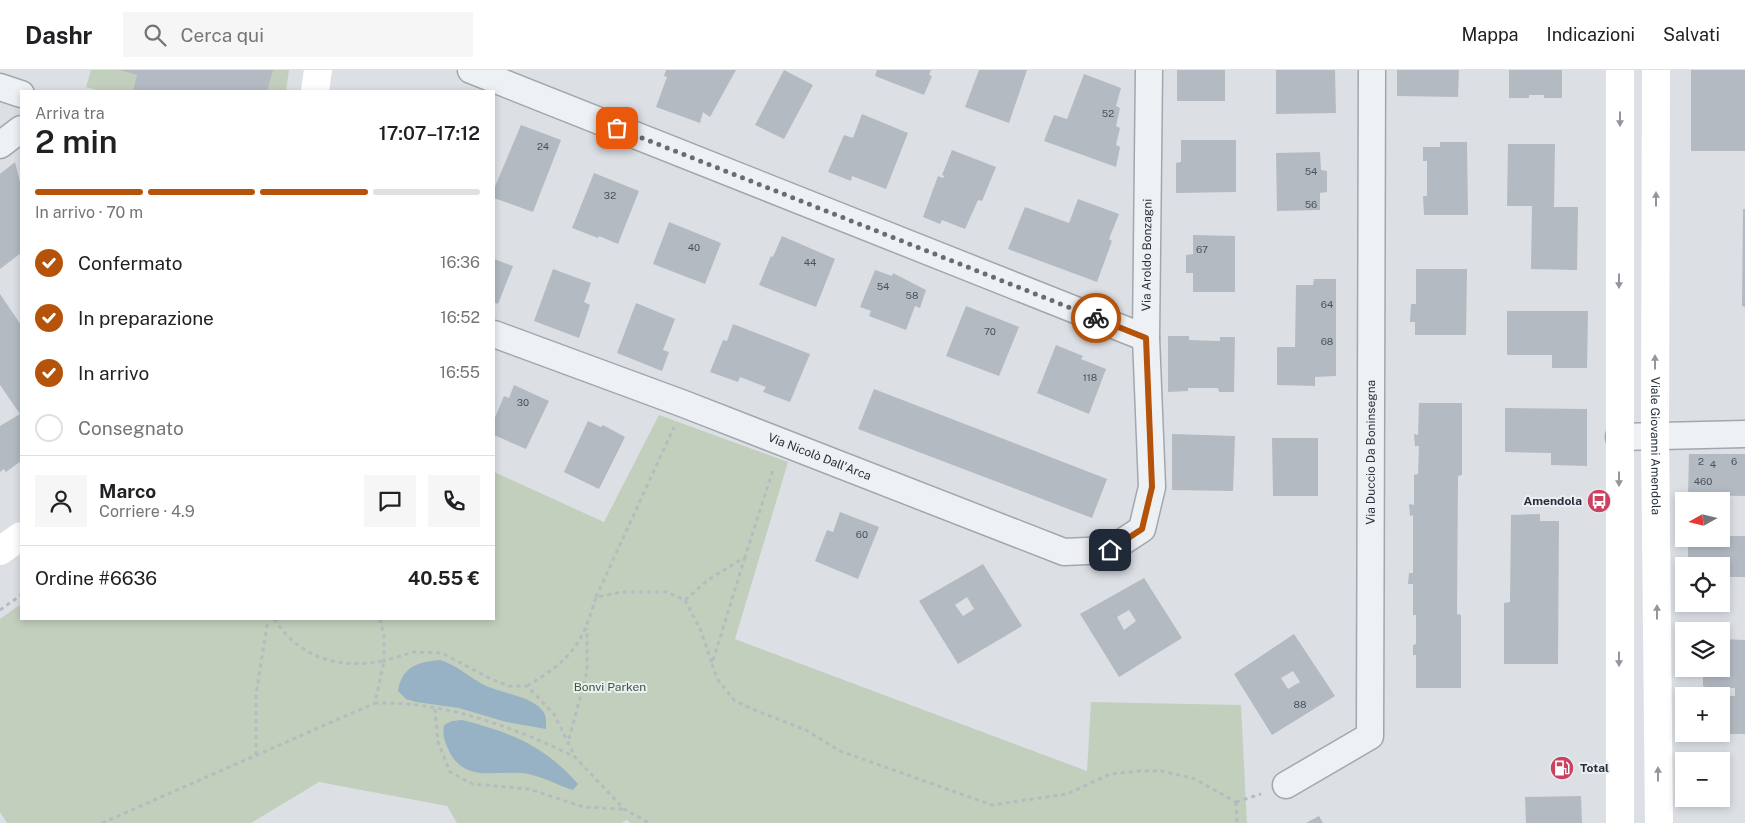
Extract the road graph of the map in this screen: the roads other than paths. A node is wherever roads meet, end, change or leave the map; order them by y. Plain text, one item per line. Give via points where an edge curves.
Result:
1 (318, 70) edge
2 (471, 70) edge
3 (1372, 70) edge
4 (1620, 70) edge
5 (1656, 70) edge
6 (1143, 72) edge
7 (0, 87) edge
8 (315, 90) edge
9 (20, 94) edge
10 (20, 130) edge
11 (0, 145) edge
12 (495, 334) edge
13 (1146, 338) junction
14 (1745, 434) edge
15 (1655, 436) junction
16 (1618, 437) junction
17 (1142, 529) joint
18 (20, 537) edge
19 (0, 551) edge
20 (1286, 786) dead end
21 (1620, 823) edge
22 (1659, 823) edge

1 - 8 main road
2 - 13 street
3 - 20 street, Via Duccio Da Boninsegna via 1370,736
4 -> 16 main road
15 -> 5 main road, Viale Giovanni Amendola
6 - 13 street, Via Aroldo Bonzagni
7 - 9 street
10 - 11 street
12 - 17 street, Via Nicolò Dall'Arca via 1064,552 1110,550
13 - 17 street, Via Aroldo Bonzagni via 1152,487
14 - 15 street
15 - 16 street
22 -> 15 main road, Viale Giovanni Amendola
16 -> 21 main road
18 - 19 main road

